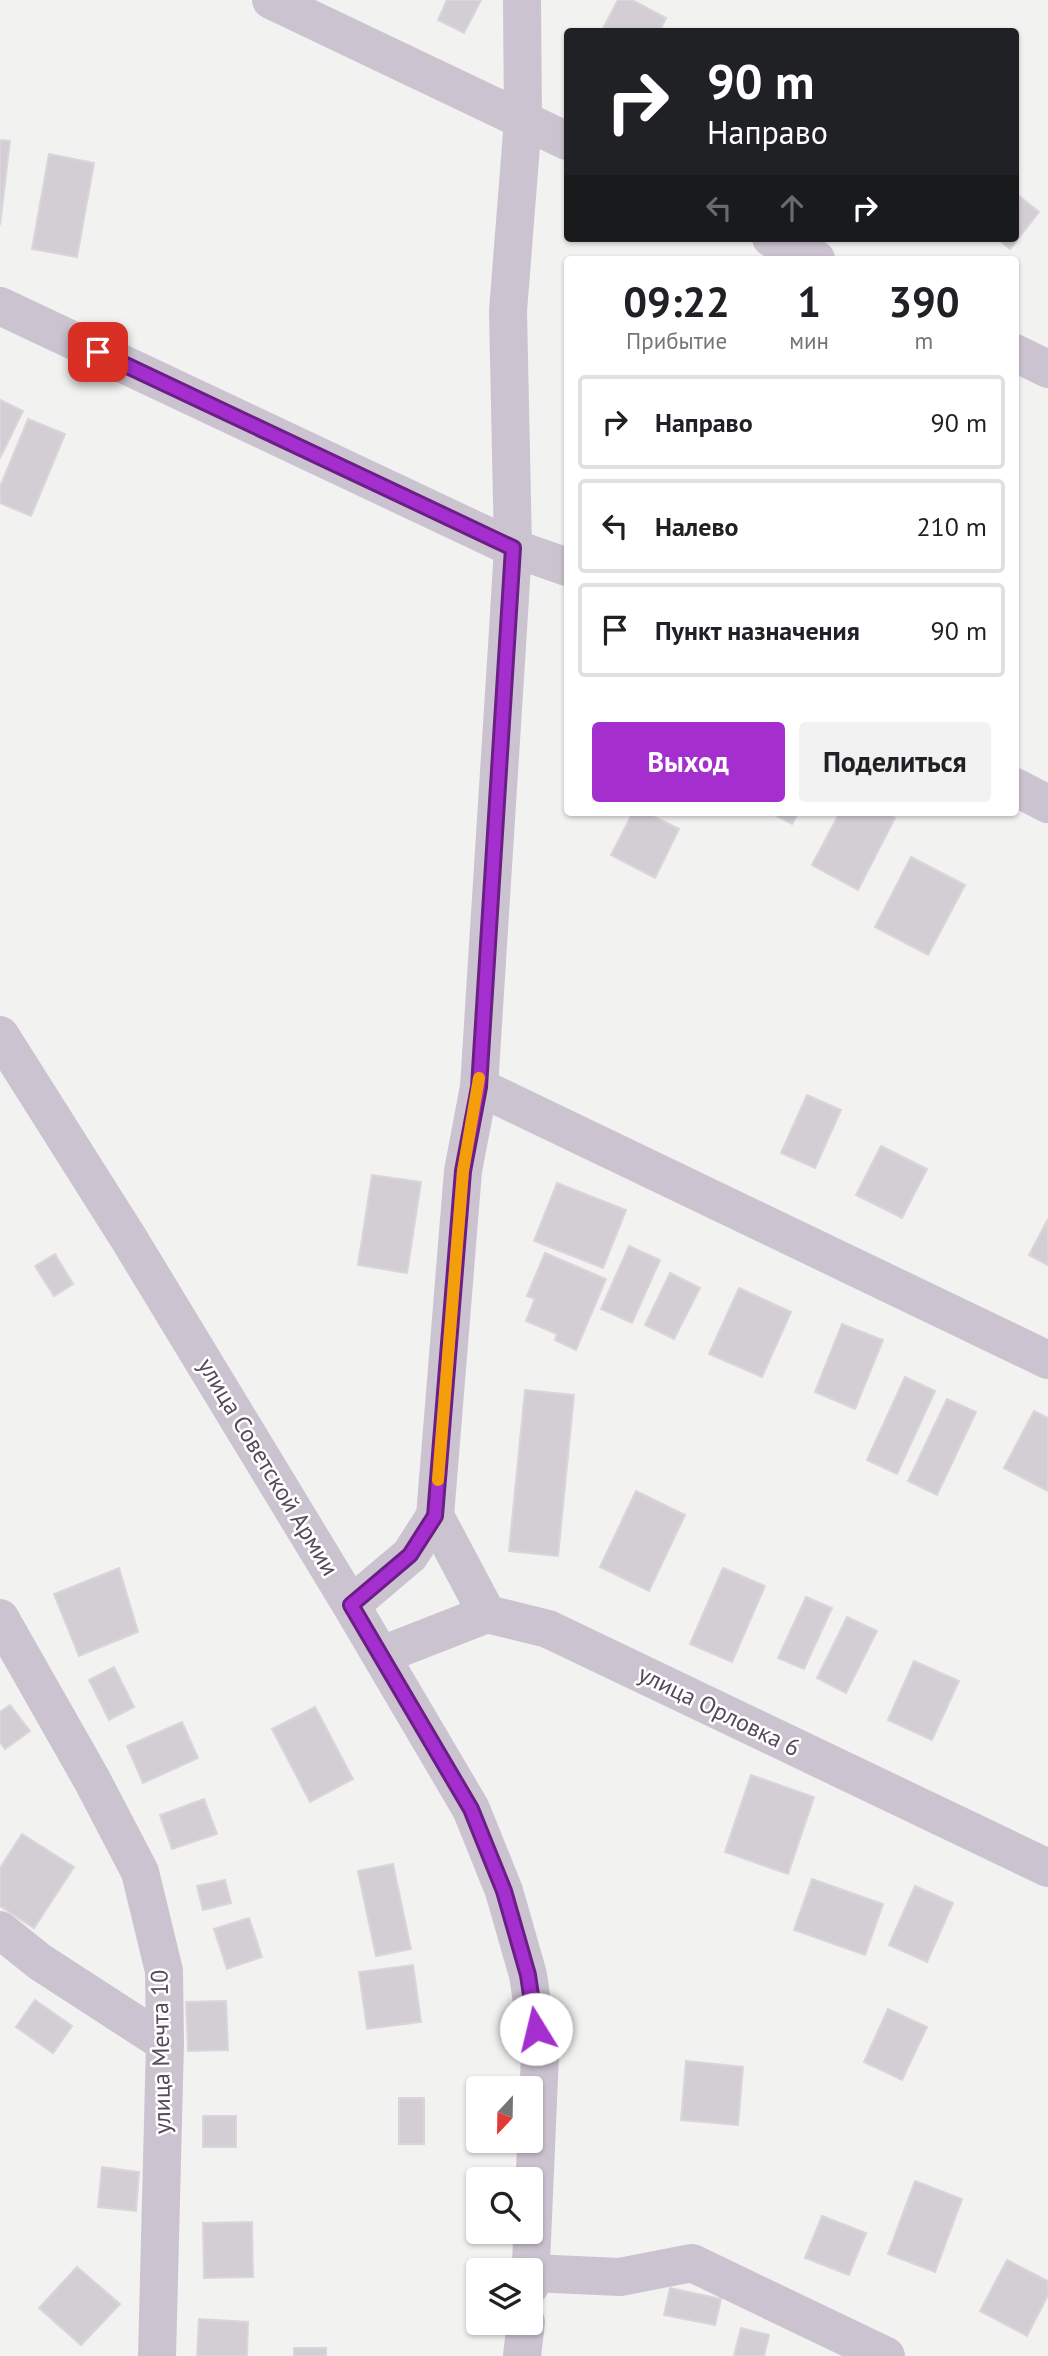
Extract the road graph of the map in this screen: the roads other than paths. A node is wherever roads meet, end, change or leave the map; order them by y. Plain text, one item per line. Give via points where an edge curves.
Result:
1 (271, 0) edge
2 (522, 0) edge
3 (523, 120) junction
4 (564, 140) edge
5 (780, 242) edge
6 (810, 256) edge
7 (0, 306) edge
8 (1019, 356) edge
9 (1048, 369) edge
10 (513, 548) junction
11 (564, 567) edge
12 (1019, 790) edge
13 (1048, 804) edge
14 (0, 1035) edge
15 (479, 1087) junction
16 (1048, 1360) edge
17 (435, 1516) junction
18 (351, 1605) junction
19 (487, 1614) junction
20 (0, 1618) edge
21 (382, 1655) junction
22 (1048, 1868) edge
23 (0, 1930) edge
24 (165, 2043) junction
25 (532, 2258) edge
26 (543, 2280) edge
27 (524, 2335) edge
28 (158, 2356) edge
29 (522, 2356) edge
30 (886, 2356) edge

1 - 3 street
2 - 3 street
3 - 4 street
3 - 10 street via 508,311
5 - 6 street
7 - 10 street
8 - 9 street
10 - 11 street
10 - 15 street
12 - 13 street
14 - 18 street, улица Советской Армии
15 - 16 street
15 - 17 street via 463,1171
17 - 18 street via 410,1555
17 - 19 street
18 - 21 street, улица Советской Армии
19 - 21 street
19 - 22 street, улица Орловка 6 via 548,1629
20 - 24 street, улица Мечта 10 via 140,1872 164,1971
21 - 25 street, улица Советской Армии via 471,1809 504,1891 528,1975 540,2055
23 - 24 street via 40,1962
24 - 28 street, улица Мечта 10
26 - 30 street via 620,2277 692,2263
27 - 29 street

